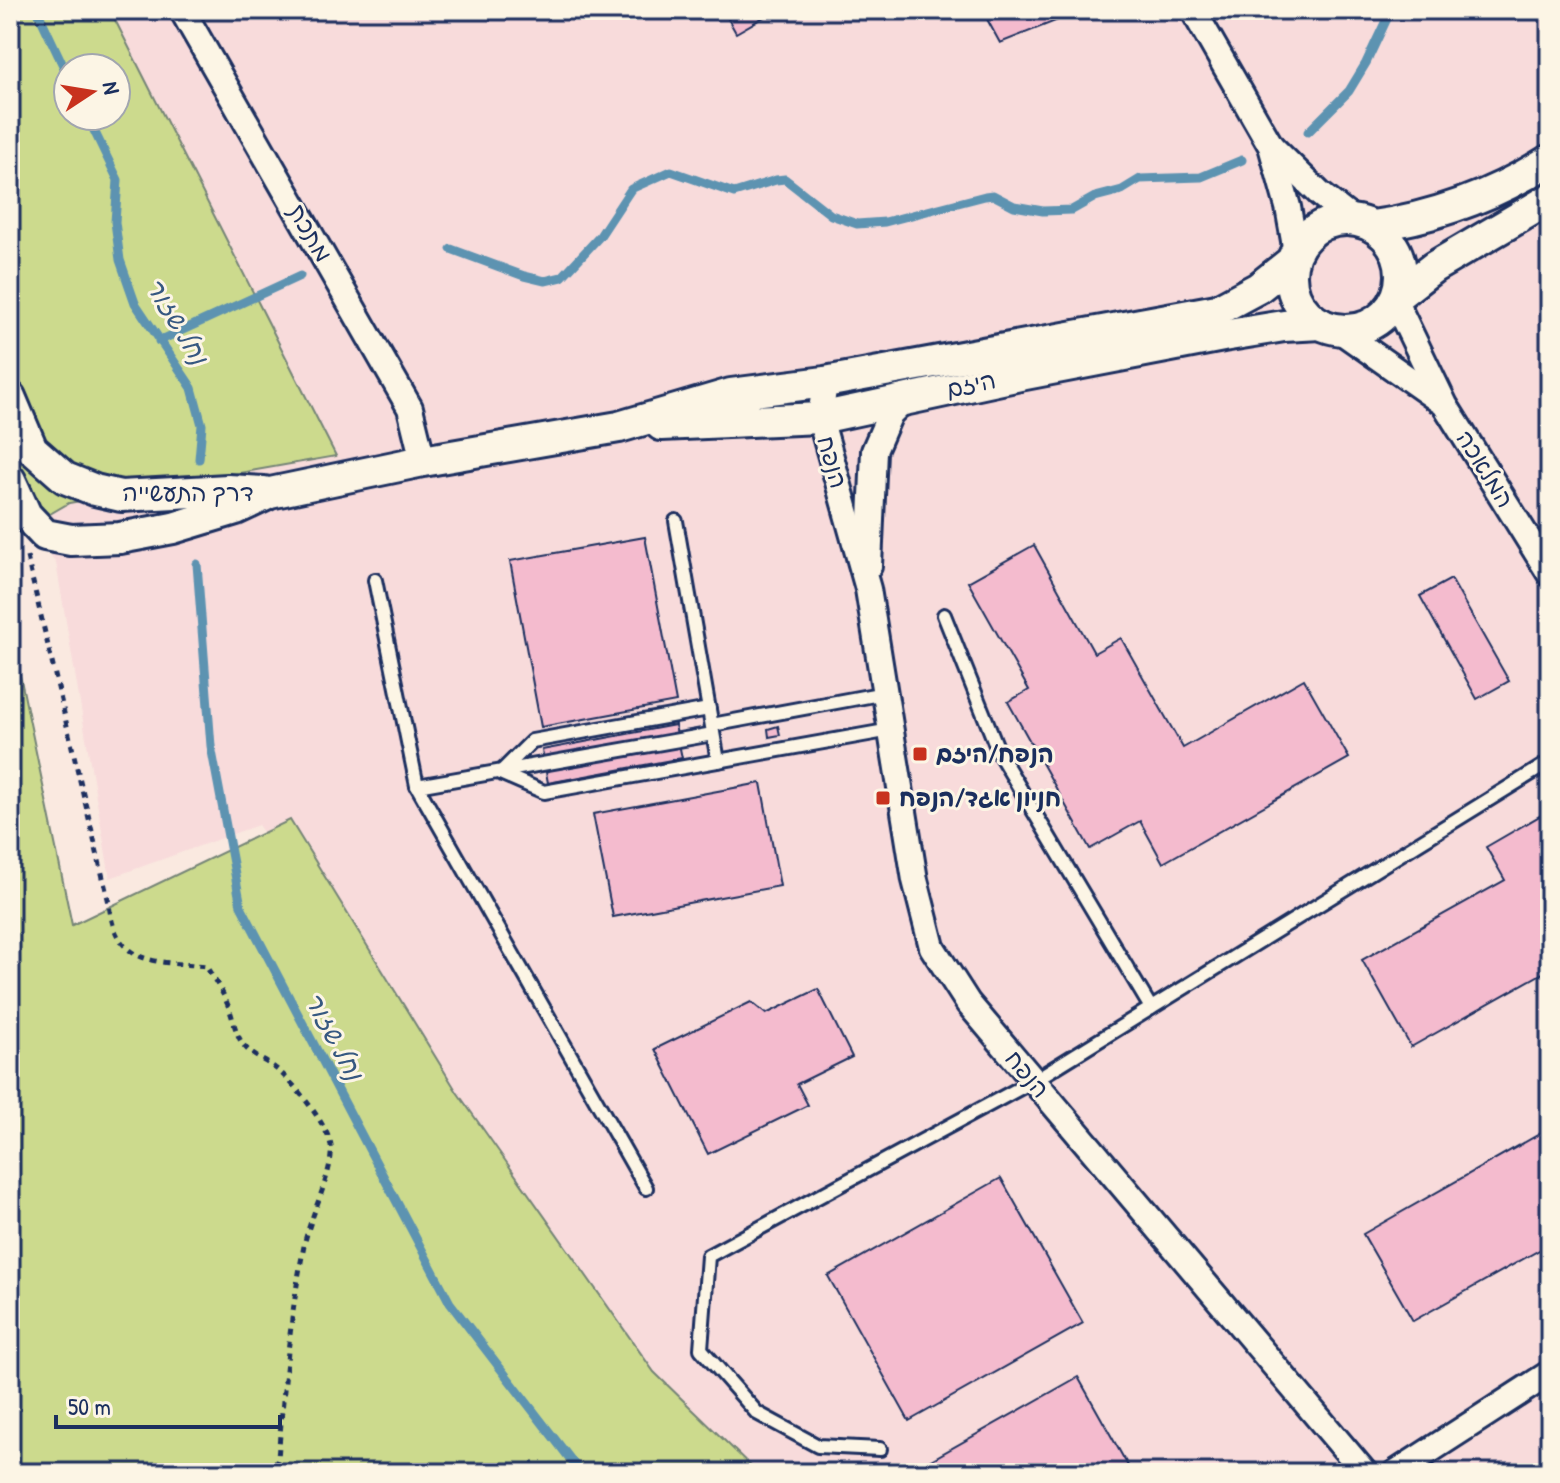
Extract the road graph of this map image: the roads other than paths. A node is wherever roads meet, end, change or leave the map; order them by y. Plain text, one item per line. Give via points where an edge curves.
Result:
1 (182, 10) edge
2 (1198, 12) edge
3 (1271, 146) junction
4 (1550, 160) edge
5 (1550, 199) edge
6 (1363, 223) junction
7 (1294, 256) junction
8 (1396, 298) junction
9 (1330, 327) junction
10 (825, 382) junction
11 (10, 397) edge
12 (904, 400) junction
13 (1445, 405) junction
14 (820, 418) junction
15 (619, 427) junction
16 (423, 461) junction
17 (10, 480) edge
18 (270, 493) junction
19 (676, 521) dead end
20 (1550, 574) edge
21 (375, 580) dead end
22 (868, 589) junction
23 (944, 615) dead end
24 (885, 693) junction
25 (709, 709) junction
26 (712, 729) junction
27 (891, 730) junction
28 (718, 761) junction
29 (1545, 765) dead end
30 (500, 773) junction
31 (417, 786) junction
32 (1151, 1008) junction
33 (1033, 1081) junction
34 (646, 1188) dead end
35 (1550, 1373) edge
36 (880, 1449) dead end
37 (1365, 1473) edge
38 (1395, 1473) edge

1 - 16 street, מתכת via 410,408
2 - 3 street, המלאכה
3 - 6 street, המלאכה via 1320,194
3 - 7 street, המלאכה
4 - 6 street via 1469,203 1408,221
5 - 8 street via 1434,267
6 - 7 street via 1327,222 1311,231
6 - 8 street, המלאכה via 1392,242 1400,259
7 - 9 street, המלאכה via 1291,280 1296,298 1306,313
7 - 10 street, היזם via 1258,288 1217,310
8 - 9 street via 1375,323 1357,330
8 - 13 street, המלאכה
9 - 12 street, היזם via 1284,326 1223,336
9 - 13 street, המלאכה
10 - 14 street, הנפח
10 - 15 street, היזם via 731,394
11 - 18 street, דרך התעשייה via 32,449 65,478 95,490 121,496
12 - 14 street, היזם
12 - 22 street, הנפח via 890,414 874,451
13 - 20 street, המלאכה
14 - 15 street, היזם
14 - 22 street, הנפח
15 - 16 street, היזם
16 - 18 street, דרך התעשייה
17 - 18 street, דרך התעשייה via 26,515 45,535 71,540 173,528
19 - 25 lane
21 - 31 lane
22 - 24 street, הנפח
23 - 32 lane via 1000,755
24 - 26 lane
24 - 27 street, הנפח
25 - 26 lane
25 - 30 lane via 532,741
26 - 28 lane
26 - 30 lane
27 - 28 lane
27 - 33 street, הנפח via 915,880 932,947 968,1003
28 - 30 lane via 544,792
29 - 32 lane
30 - 31 lane
31 - 34 lane
32 - 33 lane
33 - 36 lane via 708,1256 701,1349 757,1413 818,1446
33 - 37 street, הנפח
35 - 38 street

